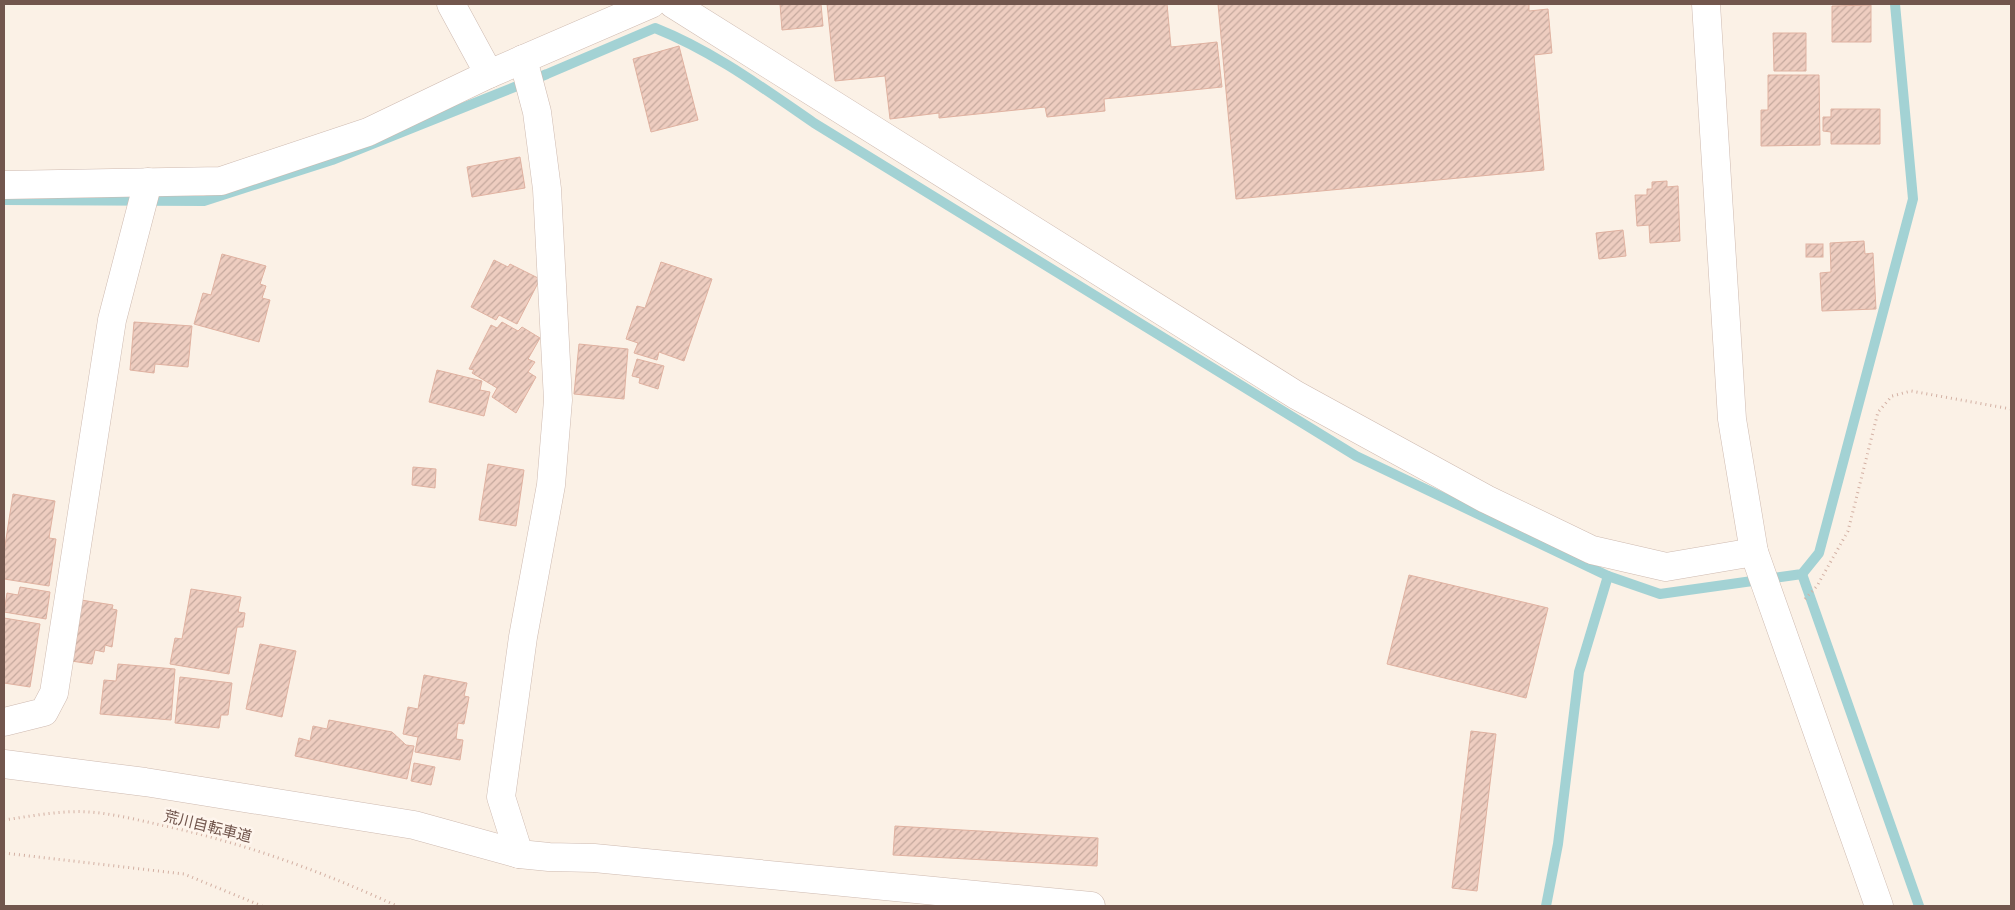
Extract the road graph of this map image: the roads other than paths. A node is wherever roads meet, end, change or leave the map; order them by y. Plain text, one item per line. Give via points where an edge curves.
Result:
1 (451, 4) edge
2 (651, 4) edge
3 (673, 4) edge
4 (1706, 4) edge
5 (523, 59) junction
6 (489, 74) junction
7 (148, 182) junction
8 (4, 185) edge
9 (1754, 552) junction
10 (4, 722) edge
11 (4, 764) edge
12 (519, 854) junction
13 (1091, 906) edge
14 (1879, 906) edge

1 - 6 street
2 - 5 street
3 - 9 street via 1296,395 1486,499 1592,550 1666,567
4 - 9 street via 1732,419
5 - 6 street
5 - 12 street via 537,112 547,189 558,400 551,485 523,637 501,797
6 - 7 street via 368,132 220,181
7 - 8 street
7 - 10 street via 112,320 54,693 44,712
9 - 14 street
11 - 12 street via 145,782 414,825
12 - 13 street via 604,859

